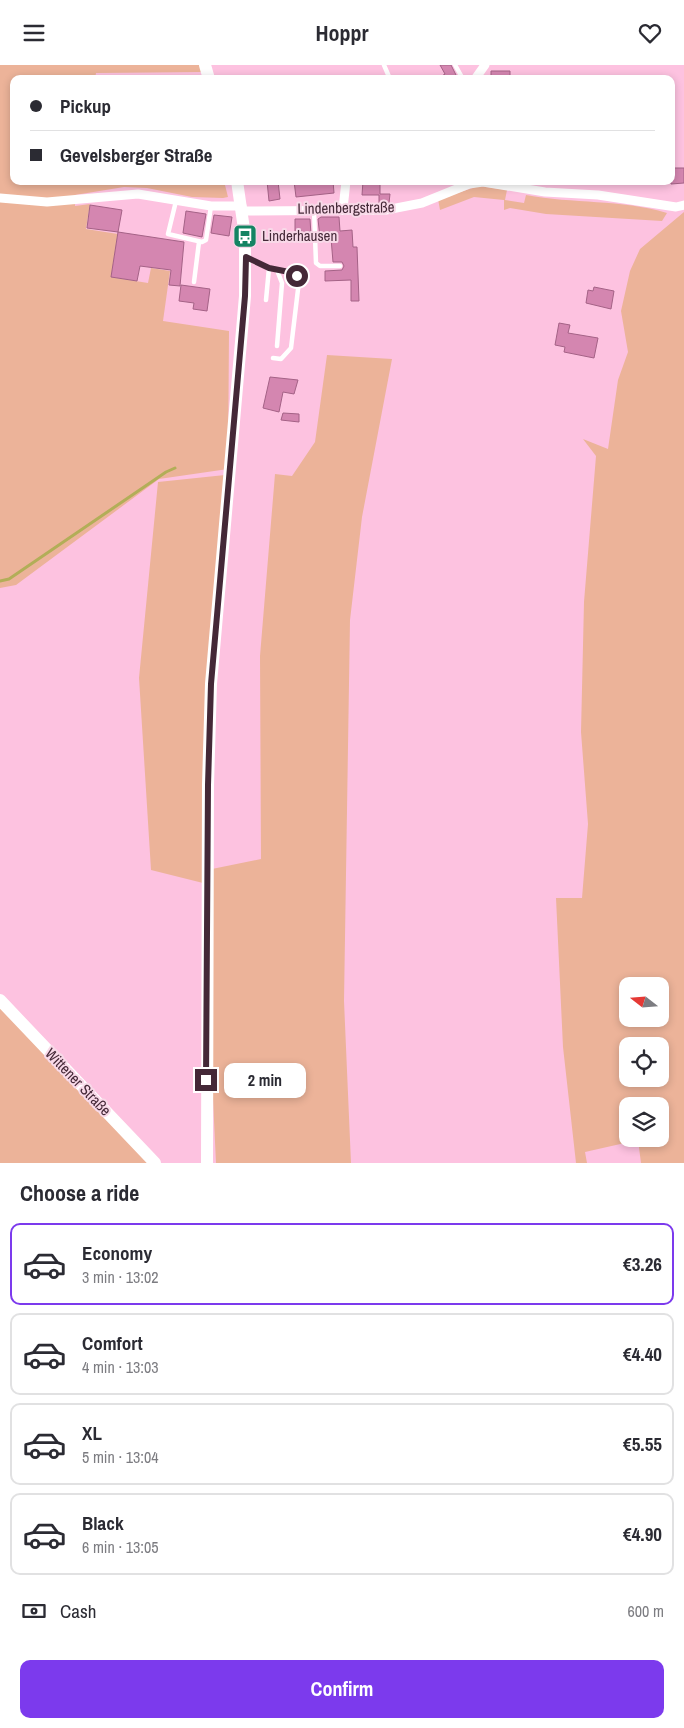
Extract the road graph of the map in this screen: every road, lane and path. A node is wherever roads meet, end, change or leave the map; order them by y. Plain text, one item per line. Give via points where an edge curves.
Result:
1 (238, 185) edge
2 (346, 185) edge
3 (467, 185) edge
4 (502, 185) edge
5 (0, 198) edge
6 (176, 200) junction
7 (684, 205) edge
8 (211, 206) junction
9 (242, 209) junction
10 (314, 209) junction
11 (343, 209) junction
12 (199, 242) junction
13 (246, 257) junction
14 (340, 266) dead end
15 (269, 268) junction
16 (277, 270) junction
17 (194, 282) dead end
18 (266, 300) dead end
19 (277, 346) dead end
20 (273, 358) dead end
21 (0, 1000) edge
22 (155, 1163) edge
23 (206, 1163) edge

1 - 9 main road
2 - 11 street
3 - 11 street, Lindenbergstraße via 422,203 398,208
4 - 7 street, Lindenbergstraße via 676,207
5 - 6 street, Lindenbergstraße via 47,202 138,194
6 - 8 street, Lindenbergstraße
6 - 12 lane via 168,234
8 - 9 street, Lindenbergstraße
8 - 12 lane via 206,240
9 - 10 street, Lindenbergstraße
9 - 13 main road
10 - 11 street, Lindenbergstraße
10 - 14 lane via 316,263
12 - 17 lane
13 - 15 lane
13 - 23 main road via 211,693
15 - 16 lane
15 - 18 lane
16 - 19 lane via 282,283
16 - 20 lane via 294,273 299,281 291,348 281,359
21 - 22 main road, Wittener Straße

